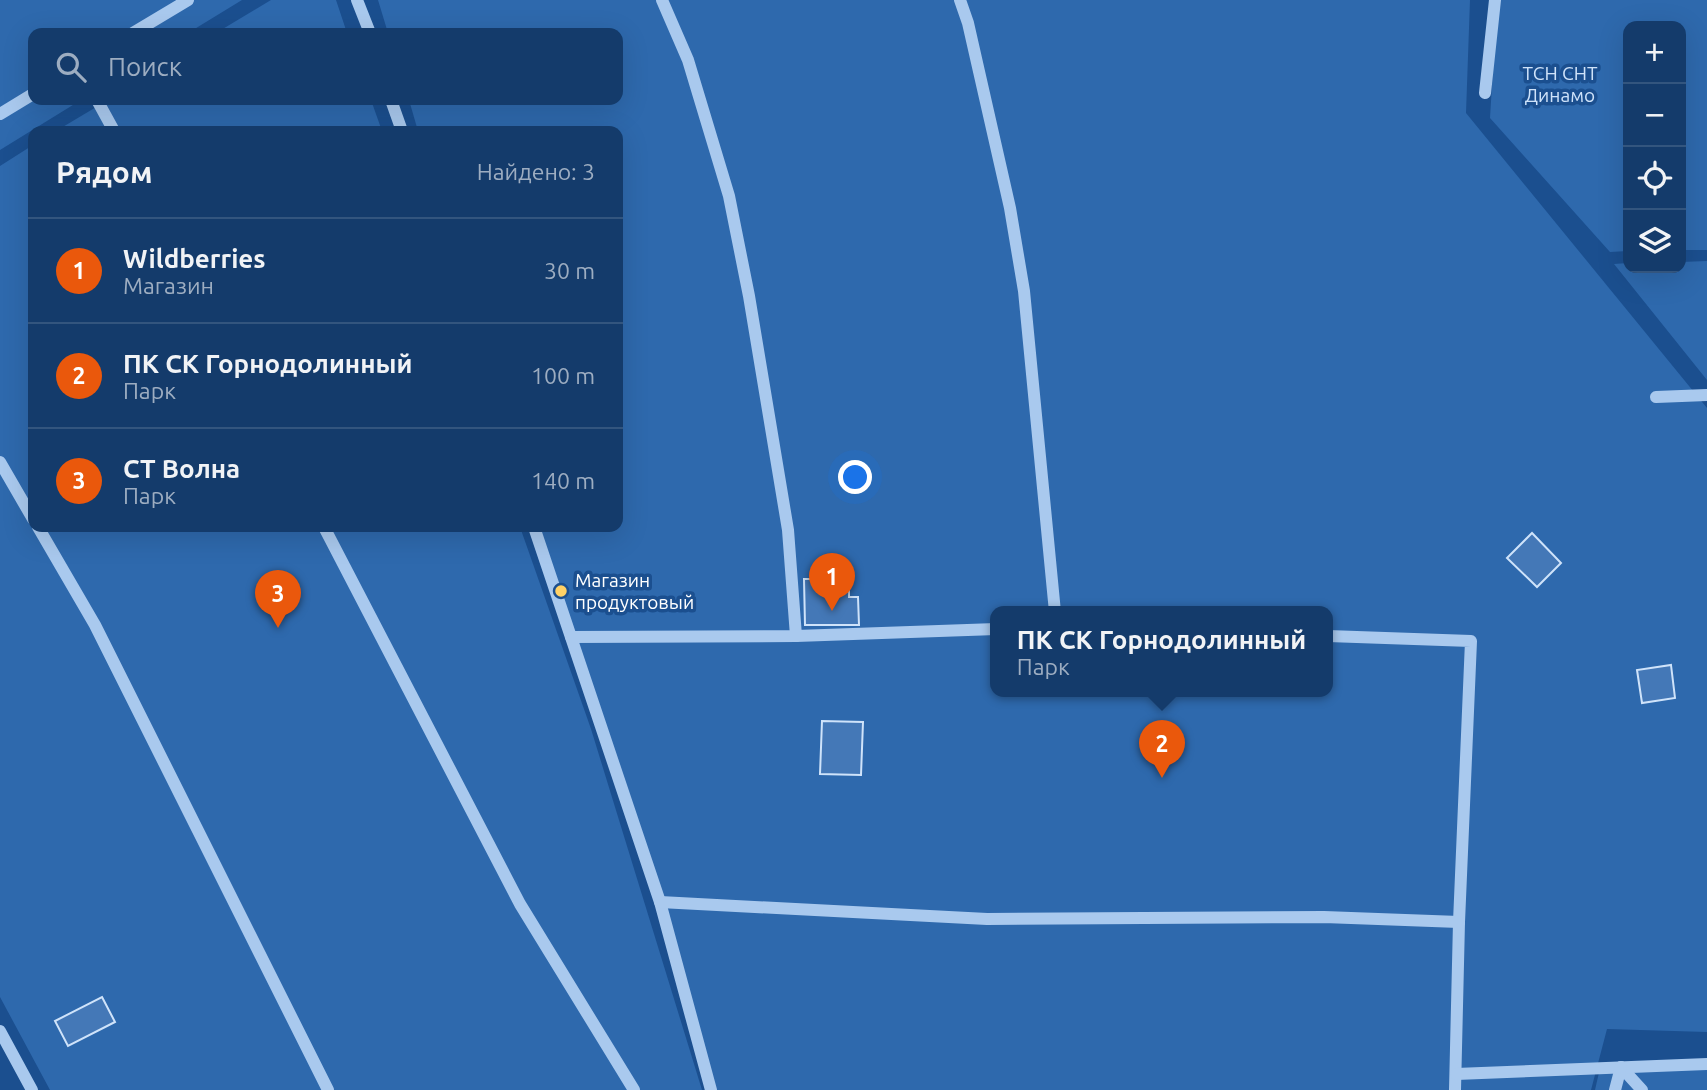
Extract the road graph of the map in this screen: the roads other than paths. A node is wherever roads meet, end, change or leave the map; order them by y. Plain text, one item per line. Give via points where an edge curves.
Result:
1 (188, 0) edge
2 (356, 0) edge
3 (662, 0) edge
4 (960, 0) edge
5 (1495, 0) edge
6 (141, 28) edge
7 (368, 28) edge
8 (1485, 93) dead end
9 (28, 97) edge
10 (100, 105) edge
11 (393, 105) edge
12 (0, 114) edge
13 (111, 126) edge
14 (400, 126) edge
15 (1707, 395) edge
16 (1656, 397) dead end
17 (0, 462) edge
18 (28, 510) edge
19 (41, 532) edge
20 (327, 532) edge
21 (536, 532) edge
22 (1054, 606) edge
23 (990, 629) edge
24 (796, 636) junction
25 (1333, 636) edge
26 (571, 637) junction
27 (660, 902) junction
28 (1459, 922) junction
29 (0, 1031) edge
30 (1707, 1064) edge
31 (1621, 1067) junction
32 (1456, 1074) junction
33 (32, 1090) edge
34 (328, 1090) edge
35 (634, 1090) edge
36 (711, 1090) edge
37 (1455, 1090) edge
38 (1615, 1090) edge
39 (1642, 1090) edge

1 - 6 street
2 - 7 street
3 - 24 street via 688,60 729,197 788,530
4 - 22 street via 1010,208 1024,291
5 - 8 street
9 - 12 street
10 - 13 street
11 - 14 street
15 - 16 street
17 - 18 street
19 - 34 street via 95,625
20 - 35 street via 520,904
21 - 26 street
23 - 24 street
24 - 26 street
25 - 28 street via 1471,641
26 - 27 street
27 - 28 street via 987,919 1324,917
27 - 36 street
28 - 32 street
29 - 33 street
30 - 31 street
31 - 32 street
31 - 38 street
31 - 39 street
32 - 37 street

